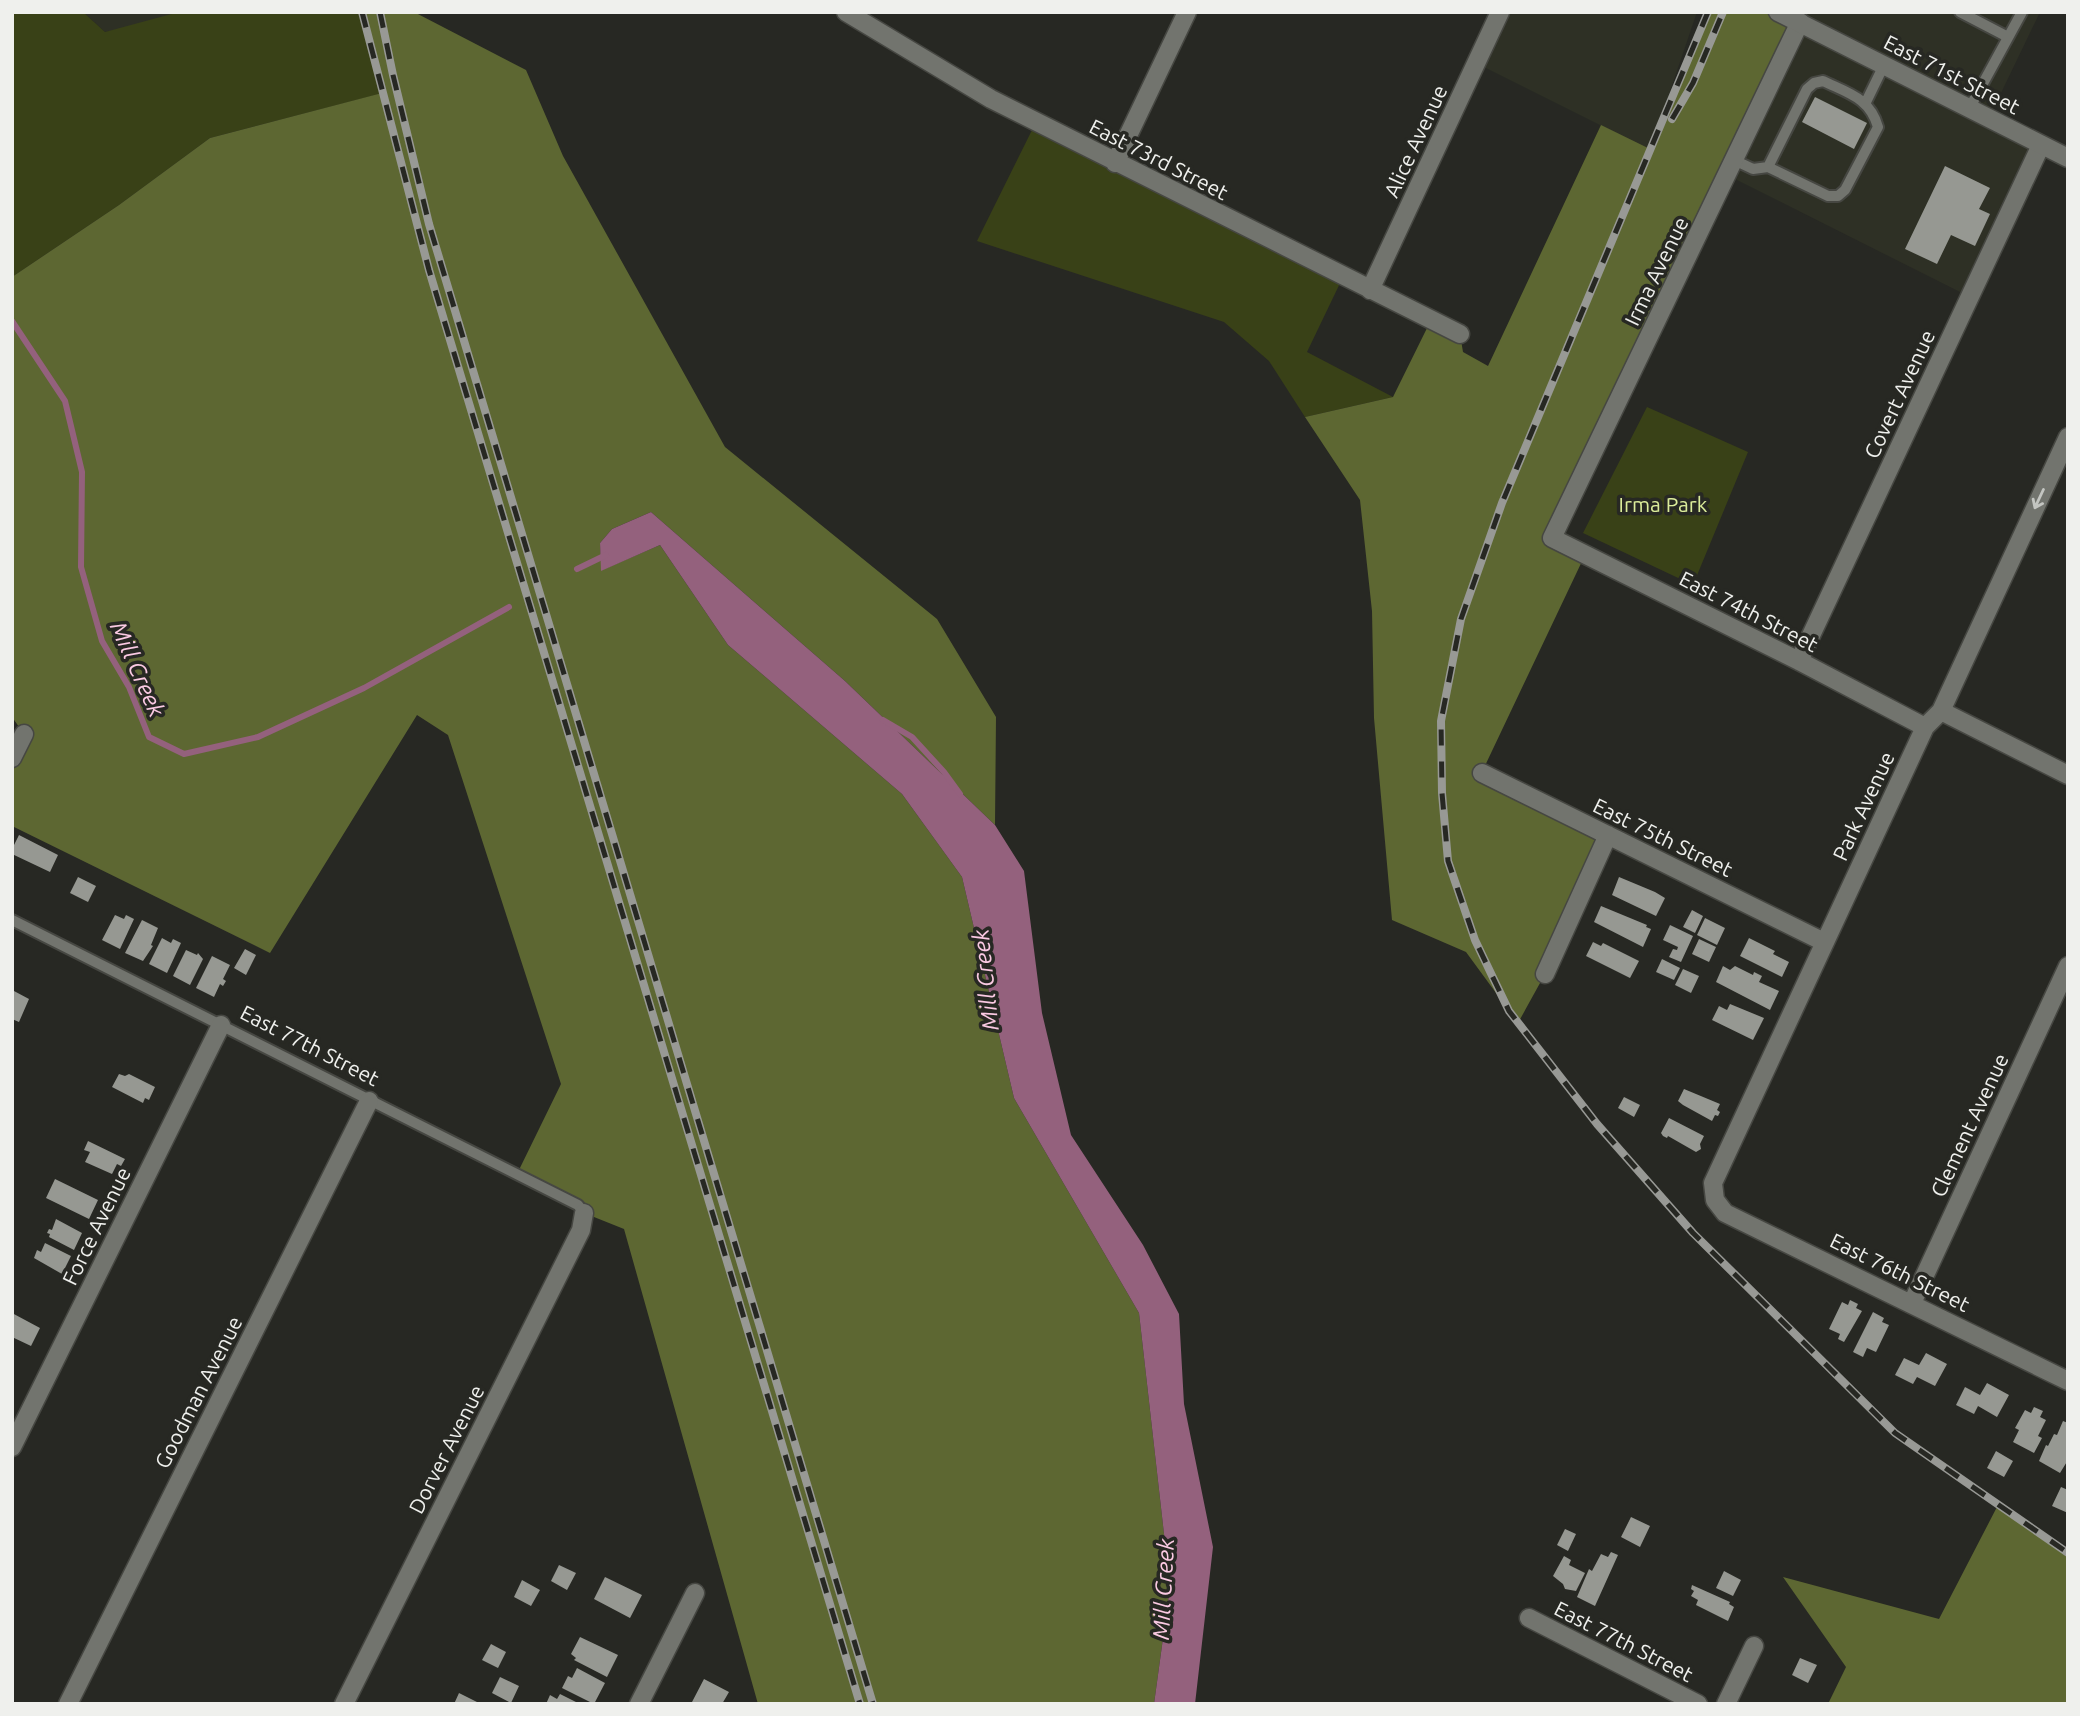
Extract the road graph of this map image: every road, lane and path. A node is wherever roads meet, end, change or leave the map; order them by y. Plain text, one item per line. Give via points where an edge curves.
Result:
1 (846, 12) edge
2 (1187, 12) edge
3 (1500, 12) edge
4 (1778, 12) edge
5 (1959, 12) edge
6 (2022, 12) edge
7 (1800, 22) junction
8 (2008, 37) junction
9 (1884, 65) junction
10 (1866, 102) junction
11 (1969, 109) junction
12 (2041, 145) junction
13 (2068, 158) edge
14 (1734, 160) junction
15 (1115, 163) junction
16 (1768, 167) junction
17 (1370, 290) junction
18 (1460, 334) dead end
19 (2068, 437) edge
20 (1552, 538) joint
21 (1799, 661) junction
22 (1941, 711) junction
23 (1925, 727) junction
24 (24, 734) dead end
25 (12, 758) edge
26 (1482, 773) dead end
27 (2068, 775) edge
28 (1608, 835) junction
29 (12, 920) edge
30 (1824, 942) junction
31 (2068, 966) edge
32 (1545, 974) dead end
33 (221, 1026) junction
34 (369, 1101) junction
35 (1715, 1200) joint
36 (584, 1213) joint
37 (1912, 1303) junction
38 (2068, 1381) edge
39 (12, 1447) edge
40 (695, 1593) dead end
41 (1530, 1618) dead end
42 (1754, 1646) dead end
43 (68, 1704) edge
44 (344, 1704) edge
45 (639, 1704) edge
46 (1698, 1704) edge
47 (1727, 1704) edge

1 - 15 street, East 73rd Street via 990,99
2 - 15 street
3 - 17 street, Alice Avenue
4 - 7 street, East 71st Street
5 - 8 lane
6 - 8 lane
7 - 9 street, East 71st Street
7 - 14 street, Irma Avenue
8 - 11 lane
9 - 10 lane
9 - 11 street, East 71st Street
10 - 16 lane via 1823,81 1814,83
10 - 16 lane via 1878,127 1838,196 1828,196
11 - 12 street, East 71st Street
12 - 13 street, East 71st Street
12 - 21 street, Covert Avenue
14 - 16 lane via 1753,169
14 - 20 street, Irma Avenue
15 - 17 street, East 73rd Street
17 - 18 street, East 73rd Street
19 -> 22 street, Park Avenue
20 - 21 street, East 74th Street
21 - 23 street, East 74th Street
22 - 23 street, Park Avenue
22 - 27 street
23 - 30 street, Park Avenue
24 - 25 street
26 - 28 street, East 75th Street
28 - 30 street, East 75th Street
28 - 32 street
29 - 33 lane, East 77th Street
30 - 35 street, Park Avenue via 1713,1183
31 - 37 street, Clement Avenue
33 - 34 lane, East 77th Street
33 - 39 street, Force Avenue
34 - 36 lane, East 77th Street via 578,1205
34 - 43 street, Goodman Avenue
35 - 37 street, East 76th Street via 1724,1213
36 - 44 street, Dorver Avenue via 581,1230
37 - 38 street, East 76th Street
40 - 45 street
41 - 46 street, East 77th Street
42 - 47 street

